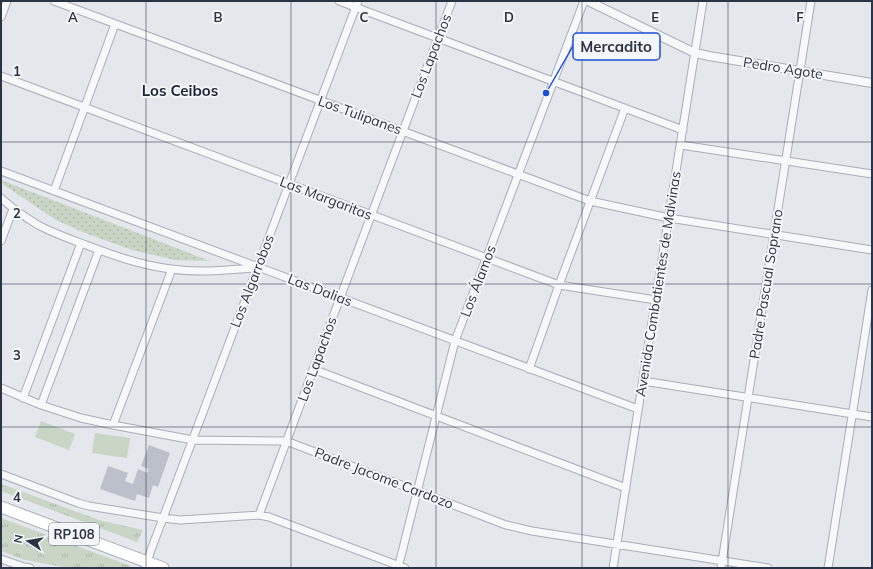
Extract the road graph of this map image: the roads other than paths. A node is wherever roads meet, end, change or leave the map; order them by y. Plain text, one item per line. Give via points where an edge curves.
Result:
1 (7, 1) edge
2 (54, 1) edge
3 (339, 1) edge
4 (452, 1) edge
5 (584, 1) edge
6 (588, 1) edge
7 (704, 1) edge
8 (811, 1) edge
9 (357, 4) edge
10 (1, 17) edge
11 (115, 24) junction
12 (438, 38) junction
13 (695, 53) junction
14 (800, 71) junction
15 (1, 76) edge
16 (554, 82) junction
17 (872, 83) edge
18 (320, 101) junction
19 (84, 107) junction
20 (625, 108) junction
21 (683, 130) junction
22 (402, 132) junction
23 (681, 145) junction
24 (786, 160) junction
25 (1, 171) edge
26 (872, 174) edge
27 (518, 175) junction
28 (289, 184) junction
29 (54, 191) junction
30 (1, 198) edge
31 (590, 201) junction
32 (13, 209) junction
33 (371, 215) junction
34 (669, 218) junction
35 (774, 234) junction
36 (1, 242) edge
37 (81, 243) junction
38 (99, 250) junction
39 (872, 250) edge
40 (487, 258) junction
41 (258, 267) junction
42 (172, 269) junction
43 (558, 285) junction
44 (872, 290) edge
45 (340, 298) junction
46 (656, 300) junction
47 (455, 341) junction
48 (313, 369) junction
49 (529, 369) junction
50 (643, 380) junction
51 (1, 388) edge
52 (748, 397) junction
53 (23, 398) junction
54 (41, 405) junction
55 (638, 409) junction
56 (852, 414) junction
57 (436, 416) junction
58 (872, 417) edge
59 (113, 425) junction
60 (193, 440) junction
61 (286, 441) junction
62 (1, 474) edge
63 (626, 488) junction
64 (418, 491) junction
65 (1, 507) edge
66 (259, 515) junction
67 (163, 518) junction
68 (617, 544) junction
69 (1, 559) edge
70 (721, 564) edge
71 (146, 565) edge
72 (400, 567) edge
73 (30, 568) edge
74 (163, 568) edge
75 (613, 568) edge
76 (768, 568) edge
77 (828, 568) edge

1 - 10 street
2 - 11 street, Los Tulipanes
3 - 9 street
4 - 12 street, Los Lapachos
5 - 16 street, Los Álamos
6 - 13 street, Pedro Agote
7 - 13 street, Avenida Combatientes de Malvinas
8 - 14 street, Padre Pascual Soprano
9 - 12 street
9 - 18 street, Los Algarrobos
11 - 18 street, Los Tulipanes
11 - 19 street
12 - 16 street
12 - 22 street, Los Lapachos
13 - 14 street, Pedro Agote
13 - 21 street, Avenida Combatientes de Malvinas
14 - 17 street, Pedro Agote
14 - 24 street, Padre Pascual Soprano
15 - 19 street, Las Margaritas
16 - 20 street
16 - 27 street, Los Álamos
18 - 22 street, Los Tulipanes
18 - 28 street, Los Algarrobos
19 - 28 street, Las Margaritas
19 - 29 street
20 - 21 street
20 - 31 street
21 - 23 street, Avenida Combatientes de Malvinas
22 - 27 street, Los Tulipanes
22 - 33 street, Los Lapachos
23 - 24 street
23 - 34 street, Avenida Combatientes de Malvinas
24 - 26 street
24 - 35 street, Padre Pascual Soprano
25 - 29 street, Las Dalias
27 - 31 street, Los Tulipanes
27 - 40 street, Los Álamos
28 - 33 street, Las Margaritas
28 - 41 street, Los Algarrobos
29 - 41 street, Las Dalias
30 - 32 street
31 - 34 street, Los Tulipanes
31 - 43 street
32 - 36 street
32 - 37 street via 38,225
33 - 40 street, Las Margaritas
33 - 45 street, Los Lapachos
34 - 35 street, Los Tulipanes
34 - 46 street, Avenida Combatientes de Malvinas
35 - 39 street, Los Tulipanes
35 - 52 street, Padre Pascual Soprano
37 - 38 street
37 - 53 street
38 - 42 street via 124,260
38 - 54 street
40 - 43 street, Las Margaritas
40 - 47 street, Los Álamos
41 - 42 street via 209,271
41 - 45 street, Las Dalias
41 - 60 street, Los Algarrobos
42 - 59 street
43 - 46 street, Las Margaritas
43 - 49 street
44 - 56 street
45 - 47 street, Las Dalias
45 - 48 street, Los Lapachos
46 - 50 street, Avenida Combatientes de Malvinas
47 - 49 street, Las Dalias
47 - 57 street, Los Álamos
48 - 57 street
48 - 61 street, Los Lapachos
49 - 55 street, Las Dalias
50 - 52 street
50 - 55 street, Avenida Combatientes de Malvinas
51 - 53 street, Padre Jacome Cardozo
52 - 56 street
52 - 70 street, Padre Pascual Soprano
53 - 54 street, Padre Jacome Cardozo
54 - 59 street, Padre Jacome Cardozo
55 - 63 street, Avenida Combatientes de Malvinas
56 - 58 street
56 - 77 street
57 - 63 street
57 - 64 street, Los Álamos
59 - 60 street, Padre Jacome Cardozo
60 - 61 street, Padre Jacome Cardozo
60 - 67 street, Los Algarrobos
61 - 64 street, Padre Jacome Cardozo
61 - 66 street, Los Lapachos
62 - 67 street via 84,505
63 - 68 street, Avenida Combatientes de Malvinas
64 - 68 street, Padre Jacome Cardozo via 532,532
64 - 72 street, Los Álamos
65 - 71 main road, RP108
66 - 67 street via 180,520
66 - 72 street
67 - 71 street, Los Algarrobos
68 - 70 street, Padre Jacome Cardozo
68 - 75 street, Avenida Combatientes de Malvinas
69 - 73 street
70 - 76 street, Padre Jacome Cardozo
71 - 74 main road, RP108

